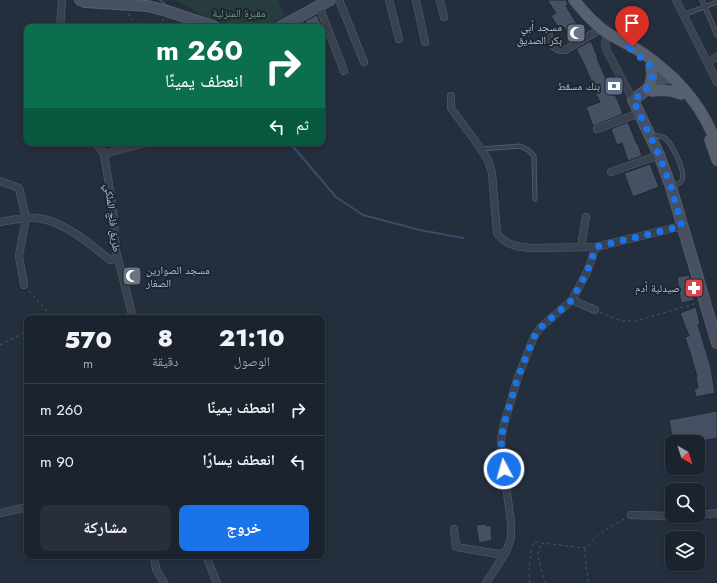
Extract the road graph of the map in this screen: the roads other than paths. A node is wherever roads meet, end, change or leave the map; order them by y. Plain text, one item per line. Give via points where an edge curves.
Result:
1 (62, 0) edge
2 (80, 0) edge
3 (330, 0) edge
4 (339, 0) edge
5 (389, 0) edge
6 (416, 0) edge
7 (440, 0) edge
8 (574, 0) edge
9 (676, 0) edge
10 (702, 0) edge
11 (717, 2) edge
12 (147, 3) edge
13 (319, 6) junction
14 (705, 7) junction
15 (684, 15) junction
16 (444, 17) dead end
17 (300, 22) edge
18 (60, 24) edge
19 (205, 24) edge
20 (605, 31) junction
21 (548, 32) dead end
22 (717, 36) edge
23 (398, 39) dead end
24 (425, 42) dead end
25 (625, 44) junction
26 (717, 57) edge
27 (364, 62) dead end
28 (707, 62) junction
29 (651, 66) junction
30 (344, 71) dead end
31 (667, 76) junction
32 (717, 82) edge
33 (650, 90) junction
34 (681, 94) junction
35 (451, 96) dead end
36 (636, 105) junction
37 (596, 129) dead end
38 (650, 134) junction
39 (98, 146) edge
40 (134, 146) edge
41 (717, 146) edge
42 (481, 149) junction
43 (104, 154) junction
44 (659, 155) junction
45 (717, 160) edge
46 (611, 172) dead end
47 (0, 181) edge
48 (671, 187) junction
49 (534, 199) dead end
50 (586, 216) dead end
51 (26, 218) junction
52 (0, 222) edge
53 (682, 226) junction
54 (596, 247) junction
55 (581, 248) junction
56 (118, 259) junction
57 (24, 285) road end
58 (572, 300) junction
59 (595, 310) road end
60 (132, 315) edge
61 (717, 343) edge
62 (24, 508) edge
63 (0, 513) edge
64 (717, 513) edge
65 (705, 514) edge
66 (631, 515) road end
67 (665, 516) edge
68 (454, 529) dead end
69 (506, 552) junction
70 (154, 559) edge
71 (207, 559) edge
72 (164, 583) edge
73 (217, 583) edge
74 (486, 583) edge

1 - 18 street
2 - 12 street via 128,5
3 - 13 street
4 - 27 street
5 - 23 street
6 - 24 street
7 - 16 street
8 - 20 main road
9 - 15 street
10 - 14 lane
11 - 14 lane
12 - 19 street
13 - 17 street
13 - 30 street
14 - 15 lane
14 - 22 lane
15 - 28 street
20 - 21 street via 564,50 555,47
20 - 25 main road
20 - 36 street via 605,47
25 - 29 main road
25 - 31 main road via 644,54
26 - 28 street
28 - 32 street
29 - 31 main road
29 - 33 main road
31 - 33 street
31 - 34 main road
31 - 41 main road via 690,96 703,114
33 - 34 main road
33 - 36 street
34 - 45 main road via 694,108 703,124
35 - 42 street via 451,108
36 - 37 street
36 - 38 street
38 - 44 street
38 - 48 lane via 659,136 672,146 683,173 680,183
39 - 43 street, طريق فلج الملكي
40 - 43 street
42 - 49 lane via 520,146 528,150 534,156
42 - 55 street via 492,174 497,233 502,239 516,246 530,248
43 - 56 street, طريق فلج الملكي
44 - 46 street
44 - 48 street
47 - 51 street via 19,188
48 - 53 street
50 - 55 street
51 - 52 street
51 - 56 street via 38,218 61,226 110,260
51 - 57 street via 19,256
53 - 54 street
53 - 61 street
54 - 55 street
54 - 58 street via 587,272
56 - 60 street, طريق فلج الملكي
58 - 59 street
58 - 69 street via 540,328 534,337 518,377 504,424 501,439 502,456 511,522 511,538
62 - 63 street
64 - 65 street
66 - 67 street
68 - 69 street via 456,547 498,554
69 - 74 street
70 - 72 street via 156,569
71 - 73 street

